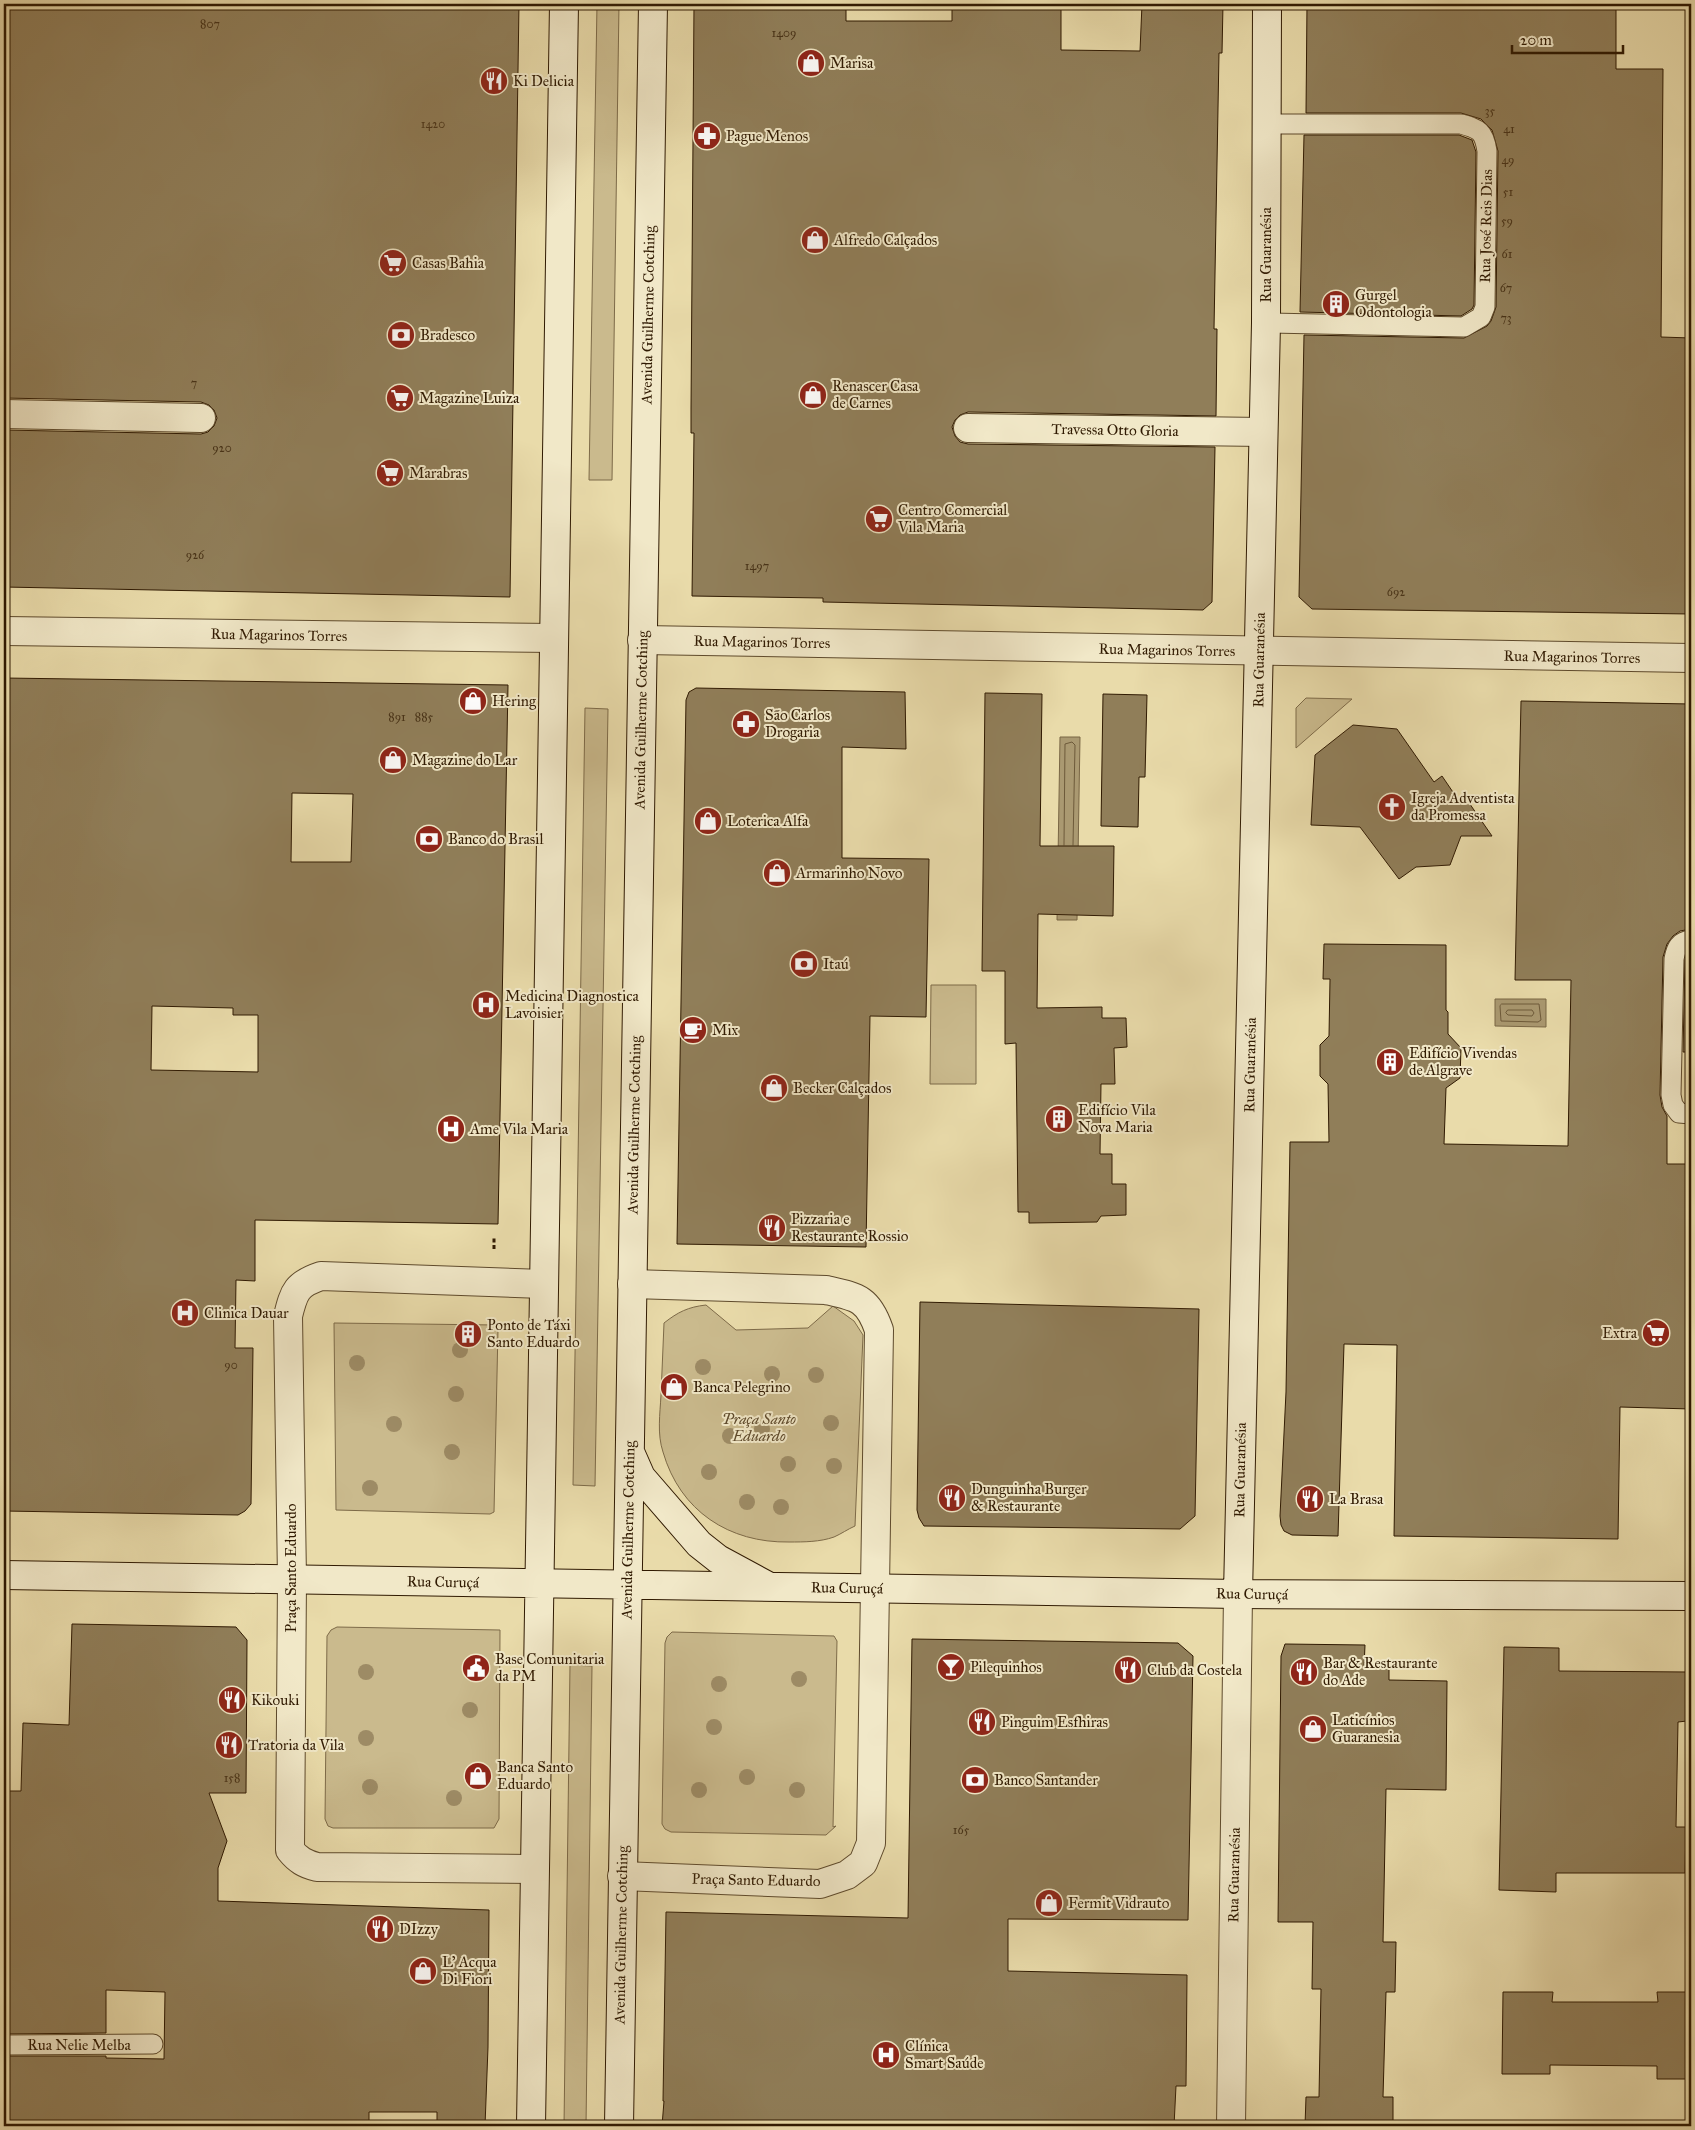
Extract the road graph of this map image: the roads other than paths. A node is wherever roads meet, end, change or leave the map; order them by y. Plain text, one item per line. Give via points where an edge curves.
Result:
1 (564, 4) edge
2 (652, 4) edge
3 (1267, 4) edge
4 (1267, 124) junction
5 (1266, 324) junction
6 (4, 414) edge
7 (201, 418) dead end
8 (968, 428) dead end
9 (1263, 432) junction
10 (4, 631) edge
11 (553, 638) junction
12 (642, 640) junction
13 (1260, 652) junction
14 (1691, 658) edge
15 (1691, 940) edge
16 (1691, 1114) edge
17 (543, 1284) junction
18 (632, 1284) junction
19 (629, 1450) junction
20 (4, 1576) edge
21 (292, 1578) junction
22 (538, 1584) junction
23 (627, 1585) junction
24 (769, 1587) junction
25 (874, 1588) junction
26 (1238, 1594) junction
27 (1691, 1596) edge
28 (534, 1869) junction
29 (622, 1876) junction
30 (153, 2044) dead end
31 (4, 2045) edge
32 (531, 2126) edge
33 (619, 2126) edge
34 (1230, 2126) edge

1 - 11 street
2 - 12 street, Avenida Guilherme Cotching
3 - 4 street, Rua Guaranésia
4 - 5 street, Rua Guaranésia
4 - 5 lane, Rua José Reis Dias via 1461,124 1478,129 1485,139 1487,151 1485,307 1481,317 1464,328
5 - 9 street, Rua Guaranésia
6 - 7 street
8 - 9 street, Travessa Otto Gloria
9 - 13 street, Rua Guaranésia
10 - 11 street, Rua Magarinos Torres
11 - 17 street
12 - 13 street, Rua Magarinos Torres
12 - 18 street, Avenida Guilherme Cotching
13 - 14 street, Rua Magarinos Torres
13 - 26 street, Rua Guaranésia
15 - 16 lane via 1682,942 1674,959 1671,1095 1679,1113
17 - 21 street, Praça Santo Eduardo via 337,1275 304,1282 296,1290 288,1316
17 - 22 street
18 - 19 street, Avenida Guilherme Cotching
18 - 25 street, Praça Santo Eduardo via 826,1290 849,1295 866,1304 879,1330
19 - 23 street, Avenida Guilherme Cotching
19 - 24 street via 641,1477 699,1544
20 - 21 street, Rua Curuçá
21 - 22 street, Rua Curuçá
21 - 28 street, Praça Santo Eduardo via 290,1850 297,1858 317,1868
22 - 23 street, Rua Curuçá
22 - 28 street
23 - 24 street, Rua Curuçá
23 - 29 street, Avenida Guilherme Cotching
24 - 25 street, Rua Curuçá
25 - 26 street, Rua Curuçá
25 - 29 street, Praça Santo Eduardo via 871,1843 863,1863 847,1875 820,1884
26 - 27 street, Rua Curuçá
26 - 34 street, Rua Guaranésia
28 - 32 street
29 - 33 street, Avenida Guilherme Cotching
30 - 31 lane, Rua Nelie Melba

